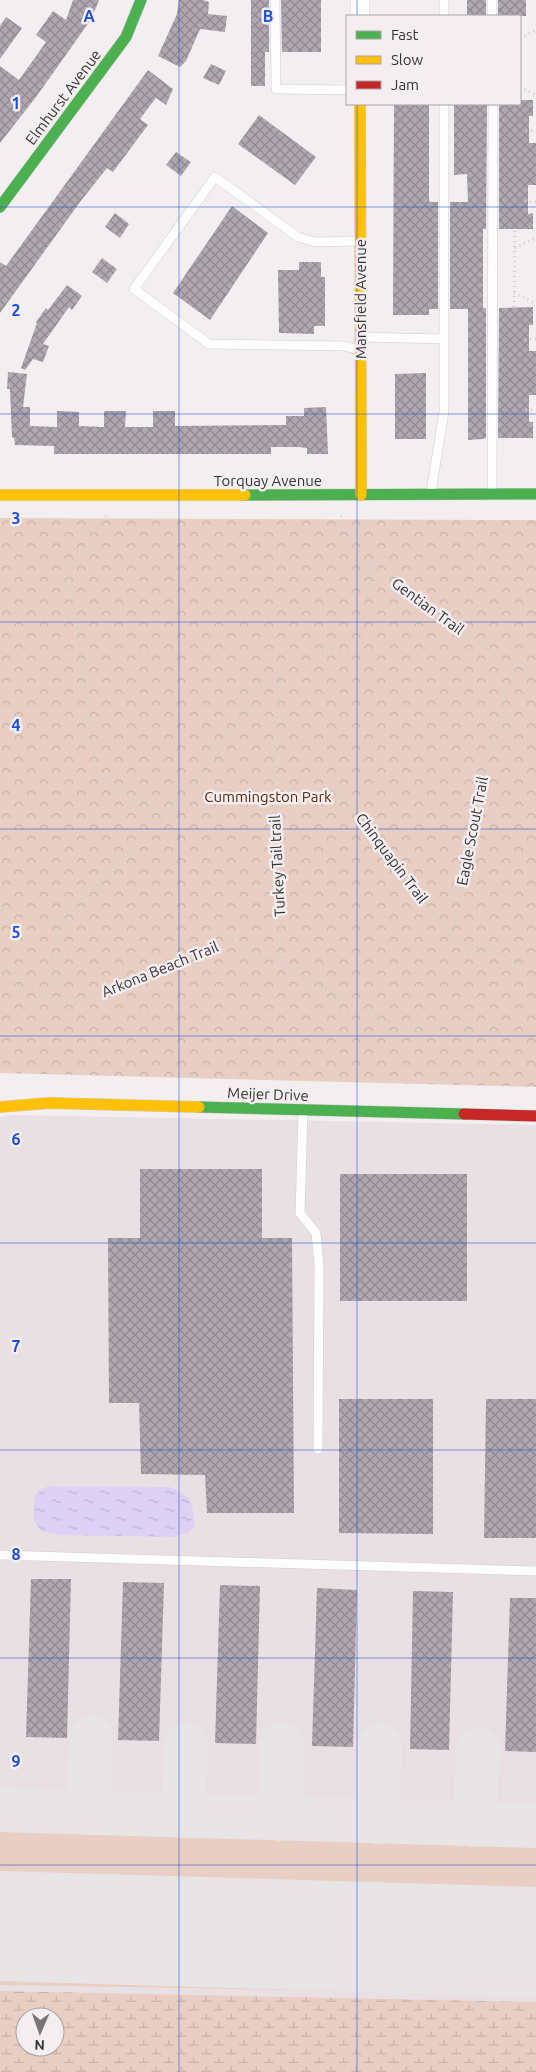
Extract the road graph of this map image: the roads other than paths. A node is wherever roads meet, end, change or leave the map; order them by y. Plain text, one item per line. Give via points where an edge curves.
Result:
1 (141, 0) edge
2 (275, 0) edge
3 (360, 0) edge
4 (444, 0) edge
5 (492, 0) edge
6 (360, 15) edge
7 (444, 15) edge
8 (492, 15) edge
9 (346, 90) edge
10 (360, 105) edge
11 (444, 105) edge
12 (492, 105) edge
13 (0, 207) edge
14 (360, 241) junction
15 (360, 337) junction
16 (444, 339) junction
17 (360, 350) junction
18 (536, 494) edge
19 (0, 495) edge
20 (361, 495) junction
21 (431, 495) junction
22 (492, 495) junction
23 (0, 1106) edge
24 (303, 1110) junction
25 (536, 1116) edge
26 (318, 1449) dead end
27 (0, 1555) edge
28 (536, 1571) edge

1 - 13 street, Elmhurst Avenue via 126,37
2 - 9 lane via 276,88
3 - 6 street
4 - 7 lane
5 - 8 lane
10 - 14 street, Mansfield Avenue
11 - 16 lane
12 - 22 lane
14 - 15 street, Mansfield Avenue
14 - 17 lane via 315,242 298,237 215,176 134,289 209,344 344,346
15 - 16 lane
15 - 17 street, Mansfield Avenue
16 - 21 lane via 444,412
17 - 20 street, Mansfield Avenue
18 - 22 street, Torquay Avenue
19 - 20 street, Torquay Avenue
20 - 21 street, Torquay Avenue
21 - 22 street, Torquay Avenue
23 - 24 street, Meijer Drive via 49,1104
24 - 25 street, Meijer Drive
24 - 26 lane via 300,1214 316,1233 319,1265
27 - 28 lane

